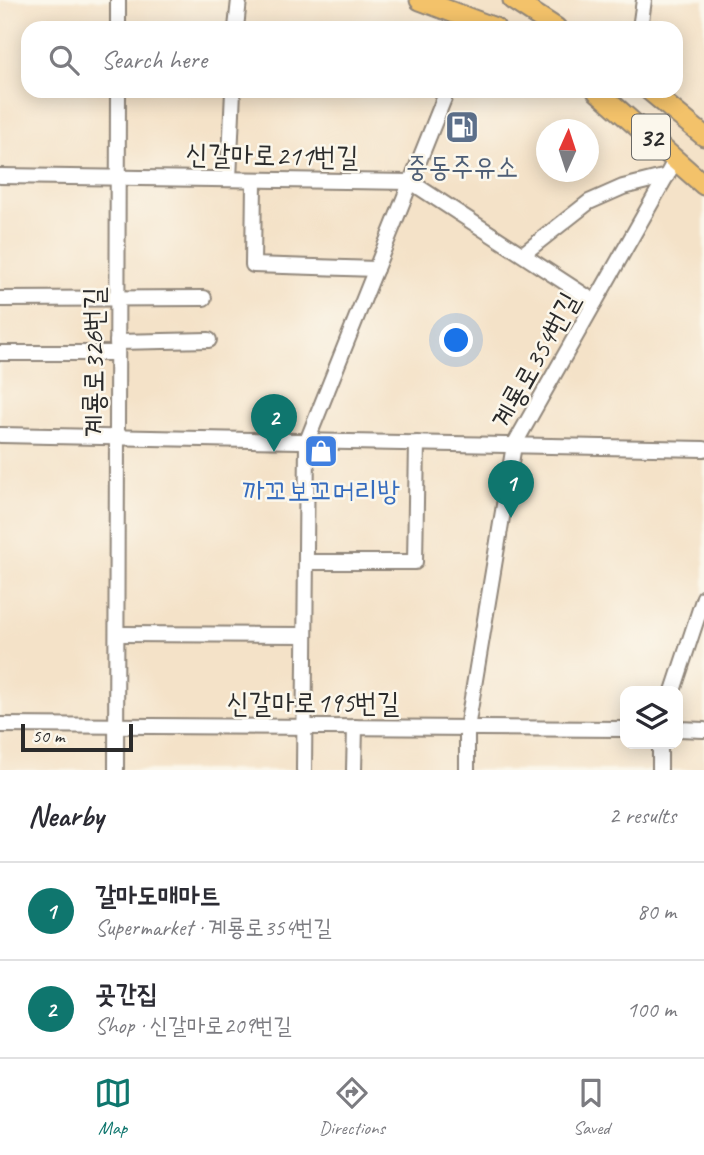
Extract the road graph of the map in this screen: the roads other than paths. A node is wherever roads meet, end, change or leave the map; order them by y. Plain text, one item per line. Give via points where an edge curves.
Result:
1 (118, 0) edge
2 (239, 0) edge
3 (420, 0) edge
4 (513, 0) edge
5 (644, 0) edge
6 (118, 21) edge
7 (237, 21) edge
8 (467, 21) edge
9 (545, 21) edge
10 (641, 21) edge
11 (118, 98) edge
12 (233, 98) edge
13 (444, 98) edge
14 (604, 98) edge
15 (658, 98) edge
16 (704, 136) edge
17 (672, 168) junction
18 (0, 176) edge
19 (118, 178) junction
20 (229, 179) junction
21 (254, 180) junction
22 (411, 181) junction
23 (704, 185) edge
24 (523, 254) junction
25 (376, 269) junction
26 (204, 298) dead end
27 (0, 299) edge
28 (117, 300) junction
29 (595, 302) junction
30 (209, 340) dead end
31 (117, 347) junction
32 (0, 353) edge
33 (0, 435) edge
34 (117, 437) junction
35 (307, 441) junction
36 (417, 443) junction
37 (513, 445) junction
38 (704, 449) edge
39 (306, 562) junction
40 (704, 597) edge
41 (117, 634) junction
42 (305, 635) junction
43 (675, 686) edge
44 (0, 724) edge
45 (116, 725) junction
46 (304, 727) junction
47 (355, 727) junction
48 (467, 728) junction
49 (620, 729) edge
50 (683, 730) edge
51 (704, 730) edge
52 (660, 749) edge
53 (116, 770) edge
54 (304, 770) edge
55 (354, 770) edge
56 (467, 770) edge
57 (660, 770) edge

1 - 6 street
2 - 7 street
3 - 8 main road
4 - 9 main road
5 - 10 street
11 - 19 street, 계룡로326번길
12 - 20 street
13 - 22 street
14 - 17 main road, 32
15 - 16 main road, 32
17 - 23 main road, 32
17 - 24 street via 589,202
17 - 29 street, 계룡로354번길
18 - 19 street, 신갈마로211번길
19 - 20 street, 신갈마로211번길
19 - 28 street, 계룡로326번길
20 - 21 street, 신갈마로211번길
21 - 22 street, 신갈마로211번길
21 - 25 street via 253,265
22 - 24 street
22 - 25 street
24 - 29 street
25 - 35 street
26 - 28 street
27 - 28 street
28 - 31 street, 계룡로326번길
29 - 37 street, 계룡로354번길
30 - 31 street
31 - 32 street
31 - 34 street, 계룡로326번길
33 - 34 street
34 - 35 street
34 - 41 street, 계룡로326번길
35 - 36 street
35 - 39 street
36 - 37 street
36 - 39 street via 415,562
37 - 38 street
37 - 48 street, 계룡로354번길
39 - 42 street
40 - 43 street
41 - 42 street
41 - 45 street, 계룡로326번길
42 - 46 street
44 - 45 street, 신갈마로195번길
45 - 46 street, 신갈마로195번길
45 - 53 street, 계룡로326번길
46 - 47 street, 신갈마로195번길
46 - 54 street
47 - 48 street, 신갈마로195번길
47 - 55 street
48 - 49 street, 신갈마로195번길
48 - 56 street, 계룡로354번길
50 - 51 street
52 - 57 street

